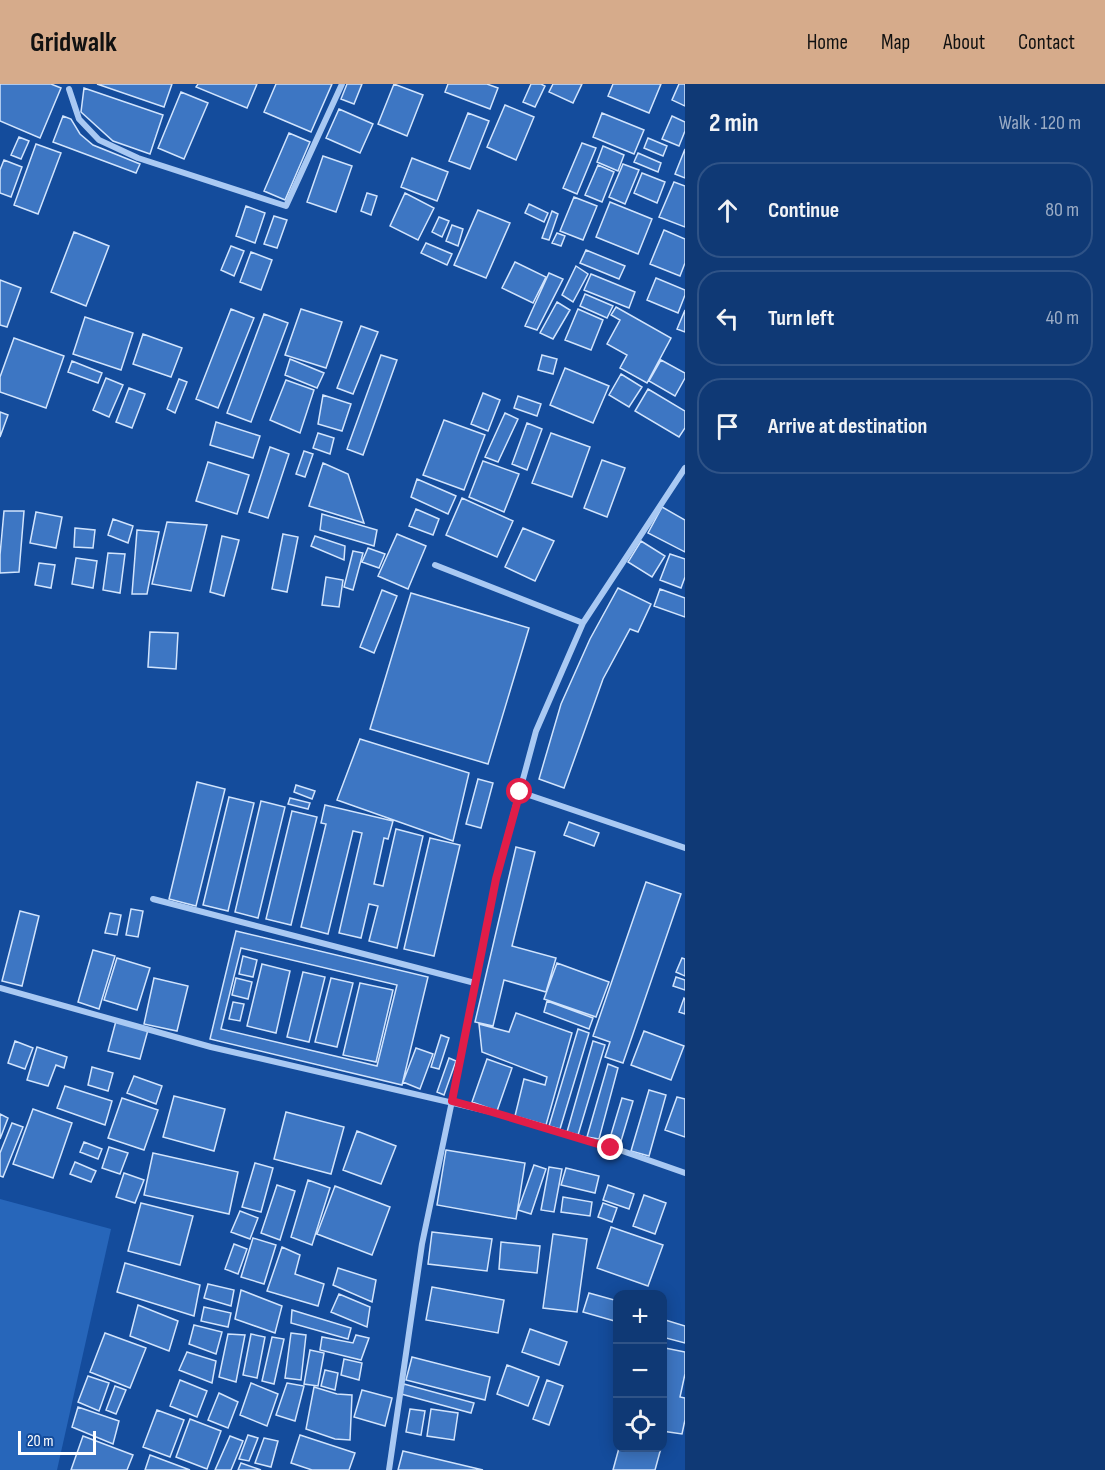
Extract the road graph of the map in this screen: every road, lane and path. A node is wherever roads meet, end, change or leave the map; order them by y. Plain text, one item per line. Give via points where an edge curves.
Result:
1 (342, 84) edge
2 (69, 89) dead end
3 (685, 468) edge
4 (435, 565) dead end
5 (583, 623) junction
6 (520, 792) junction
7 (685, 848) edge
8 (153, 899) dead end
9 (475, 983) junction
10 (0, 988) edge
11 (452, 1101) junction
12 (685, 1173) edge
13 (389, 1470) edge

1 - 2 street via 286,206 138,158 99,140 79,118
3 - 5 street
4 - 5 street
5 - 6 street via 536,731
6 - 7 street
6 - 9 street via 496,879
8 - 9 street
9 - 11 street
10 - 11 street via 211,1047
11 - 12 street
11 - 13 street via 422,1244

